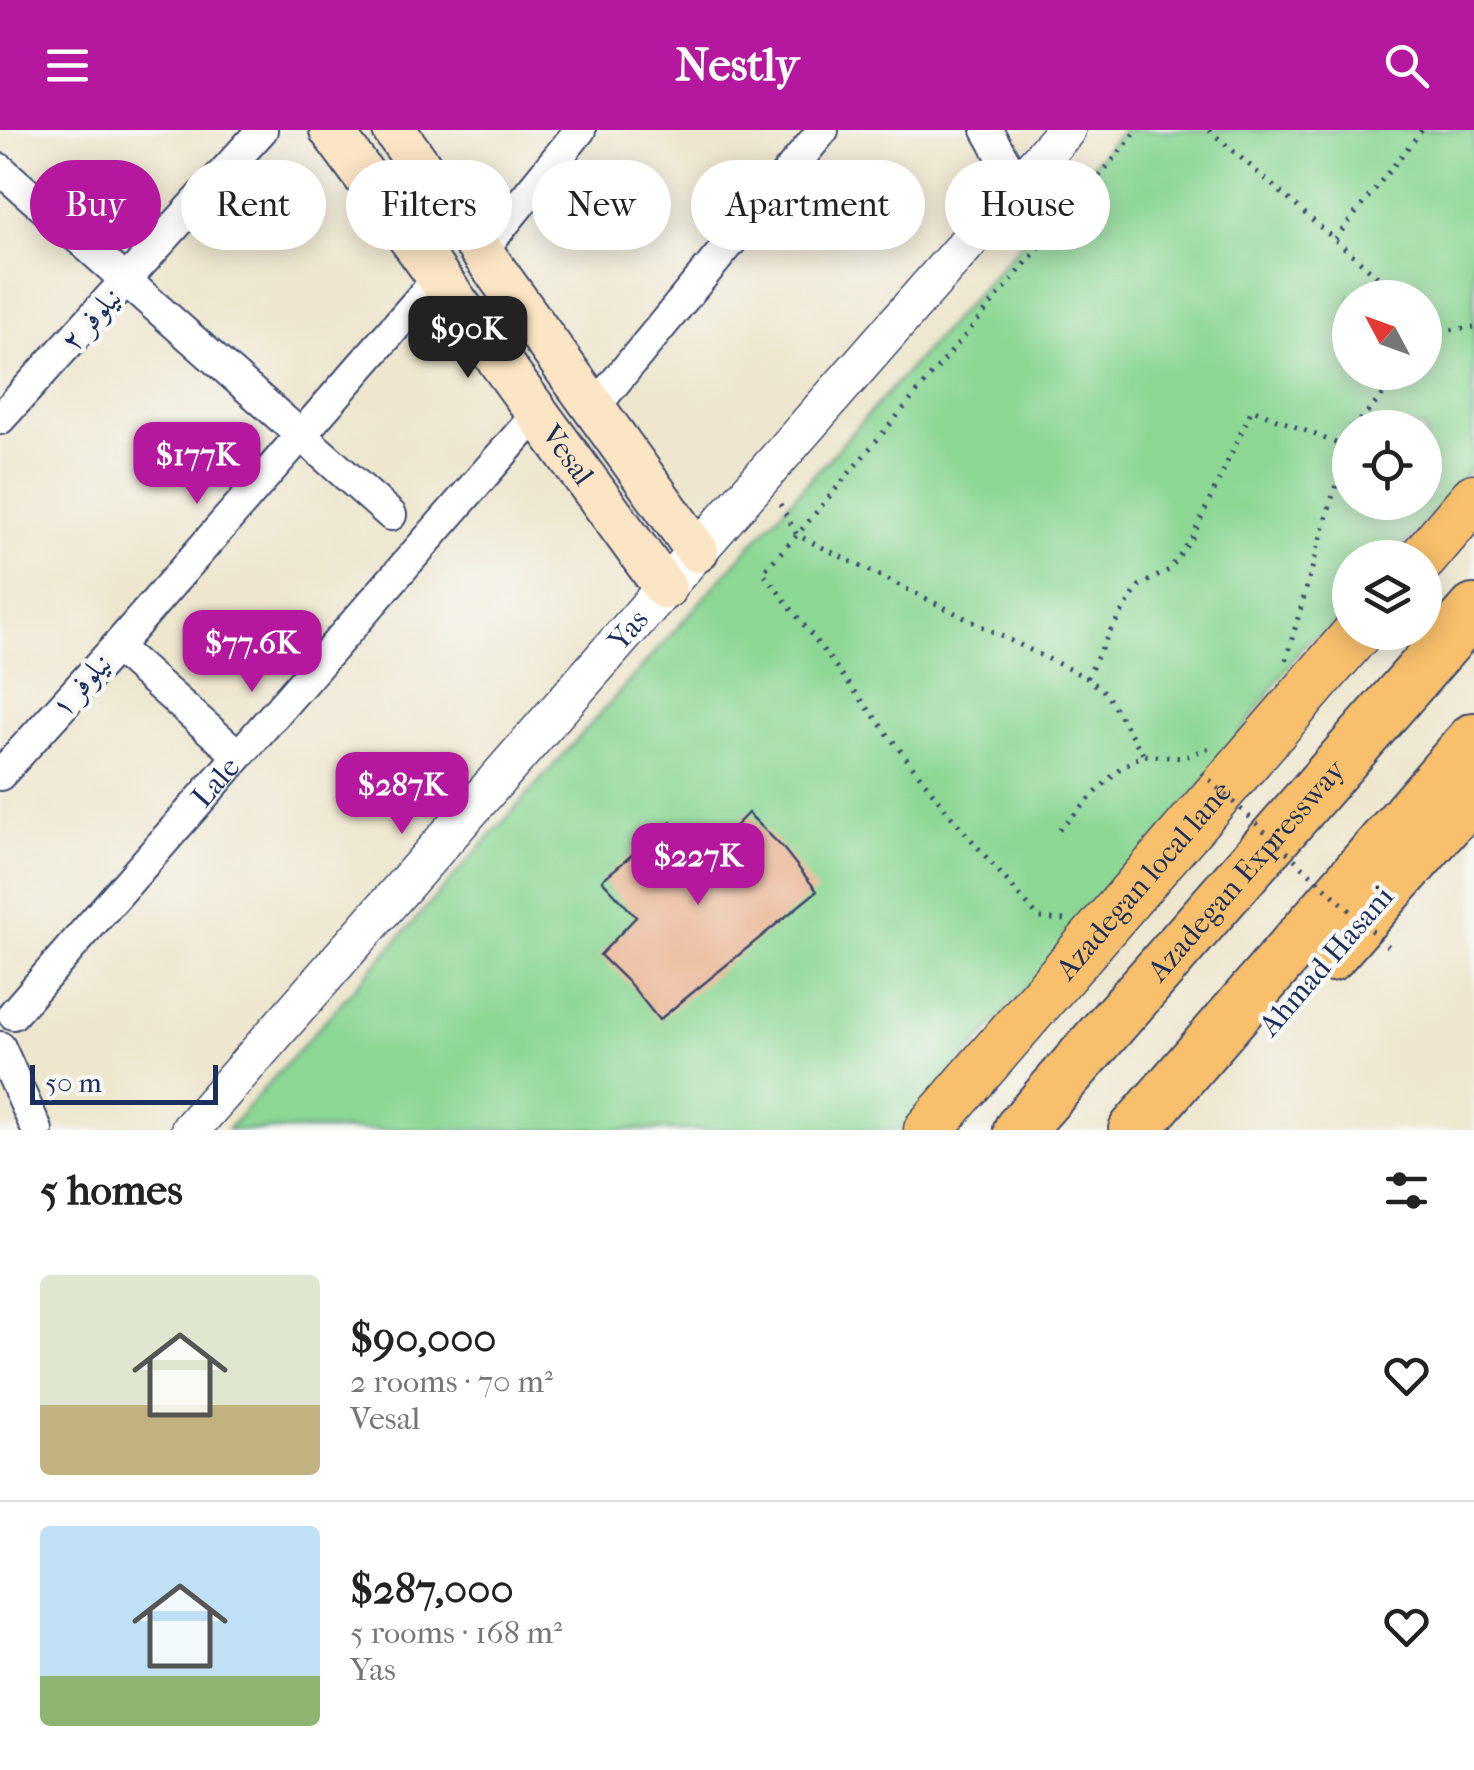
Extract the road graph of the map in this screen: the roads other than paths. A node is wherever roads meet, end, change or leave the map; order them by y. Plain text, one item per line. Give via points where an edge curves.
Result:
1 (262, 130) edge
2 (331, 130) edge
3 (394, 130) edge
4 (580, 130) edge
5 (823, 130) edge
6 (987, 130) edge
7 (1066, 130) edge
8 (1004, 160) edge
9 (1040, 160) edge
10 (0, 169) edge
11 (961, 250) edge
12 (481, 252) junction
13 (438, 278) junction
14 (126, 280) junction
15 (593, 409) junction
16 (537, 414) junction
17 (0, 419) edge
18 (300, 435) junction
19 (1474, 498) edge
20 (391, 516) dead end
21 (1438, 540) edge
22 (697, 552) junction
23 (665, 588) junction
24 (1474, 610) edge
25 (116, 647) junction
26 (1342, 650) edge
27 (1474, 738) edge
28 (238, 755) junction
29 (0, 776) edge
30 (1474, 793) edge
31 (13, 1014) dead end
32 (0, 1048) edge
33 (37, 1130) edge
34 (190, 1130) edge
35 (928, 1130) edge
36 (1019, 1130) edge
37 (1134, 1130) edge
38 (1179, 1130) edge

1 - 14 street, نیلوفر ۲
2 - 13 main road, Vesal
3 - 12 main road, Vesal
4 - 12 street
5 - 15 street
6 - 8 street
7 - 9 street, Yas
10 - 14 street
11 - 22 street, Yas
12 - 15 main road, Vesal
13 - 16 main road, Vesal
13 - 18 street, نیلوفر ۱
14 - 17 street, نیلوفر ۲
14 - 18 street
15 - 22 main road, Vesal
16 - 23 main road, Vesal
16 - 28 street, Lale
18 - 20 street
18 - 25 street, نیلوفر ۱
19 - 21 main road
22 - 23 street, Yas
23 - 34 street, Yas
24 - 36 highway, Azadegan Expressway
25 - 28 street
25 - 29 street, نیلوفر ۱
26 - 35 main road, Azadegan local lane
27 - 37 highway
28 - 31 street, Lale
30 - 38 highway, Ahmad Hasani
32 - 33 street

